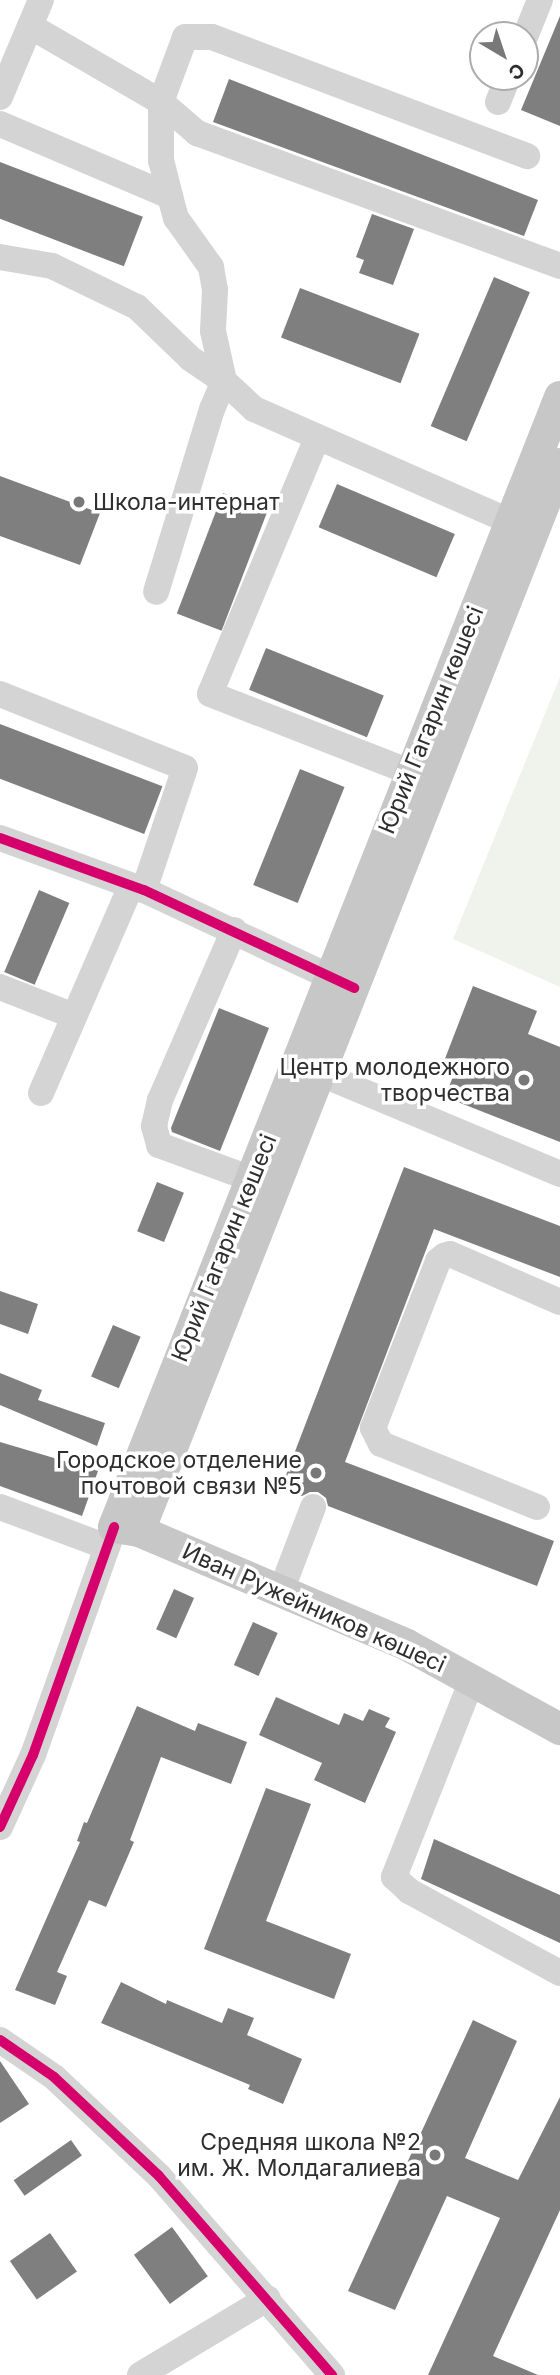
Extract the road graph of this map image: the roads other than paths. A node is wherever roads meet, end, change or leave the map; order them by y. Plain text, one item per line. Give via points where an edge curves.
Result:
1 (41, 0) edge
2 (540, 0) edge
3 (531, 21) edge
4 (30, 26) junction
5 (502, 91) edge
6 (0, 97) edge
7 (161, 102) junction
8 (498, 102) dead end
9 (0, 124) edge
10 (527, 156) dead end
11 (170, 196) junction
12 (0, 257) edge
13 (560, 266) edge
14 (224, 381) junction
15 (560, 397) edge
16 (317, 438) junction
17 (560, 464) edge
18 (522, 526) junction
19 (156, 592) dead end
20 (0, 694) edge
21 (410, 772) junction
22 (0, 838) edge
23 (137, 888) junction
24 (234, 930) junction
25 (343, 984) junction
26 (0, 987) edge
27 (74, 1016) junction
28 (309, 1069) junction
29 (41, 1093) dead end
30 (560, 1174) edge
31 (264, 1183) junction
32 (560, 1302) edge
33 (0, 1507) edge
34 (313, 1507) dead end
35 (537, 1507) dead end
36 (120, 1535) junction
37 (281, 1591) junction
38 (472, 1680) junction
39 (560, 1729) edge
40 (0, 1826) edge
41 (560, 1973) edge
42 (0, 2040) edge
43 (268, 2298) junction
44 (140, 2375) edge
45 (332, 2375) edge

1 - 4 street
2 - 3 street
4 - 6 street
4 - 7 street
5 - 8 street
7 - 10 street via 185,37 212,37
7 - 11 street via 161,162
7 - 13 street via 197,133
9 - 11 street
11 - 14 street via 176,218 211,267 213,331
12 - 14 street via 52,266 137,307 191,359
14 - 16 street via 254,409
14 - 19 street
15 - 18 main road, Юрий Гагарин көшесі
16 - 18 street
16 - 21 street via 210,694
17 - 18 main road, Юрий Гагарин көшесі
18 - 21 main road, Юрий Гагарин көшесі
18 - 25 main road, Юрий Гагарин көшесі
20 - 23 street via 185,768
21 - 25 main road, Юрий Гагарин көшесі
22 - 23 street
23 - 24 street
23 - 27 street
24 - 25 street
24 - 31 street via 160,1100 154,1126 159,1144
25 - 28 main road, Юрий Гагарин көшесі
26 - 27 street
27 - 29 street
28 - 30 street
28 - 31 main road, Юрий Гагарин көшесі
31 - 36 main road, Юрий Гагарин көшесі
32 - 35 street via 450,1254 444,1256 438,1261 373,1428 381,1444
33 - 36 street
34 - 37 street
36 - 37 main road, Иван Ружейников көшесі
36 - 40 street, Юрий Гагарин көшесі
37 - 38 main road, Иван Ружейников көшесі via 407,1645
38 - 39 main road, Иван Ружейников көшесі
38 - 41 street via 394,1877 410,1891
42 - 43 street via 54,2077 159,2176
43 - 44 street
43 - 45 street

